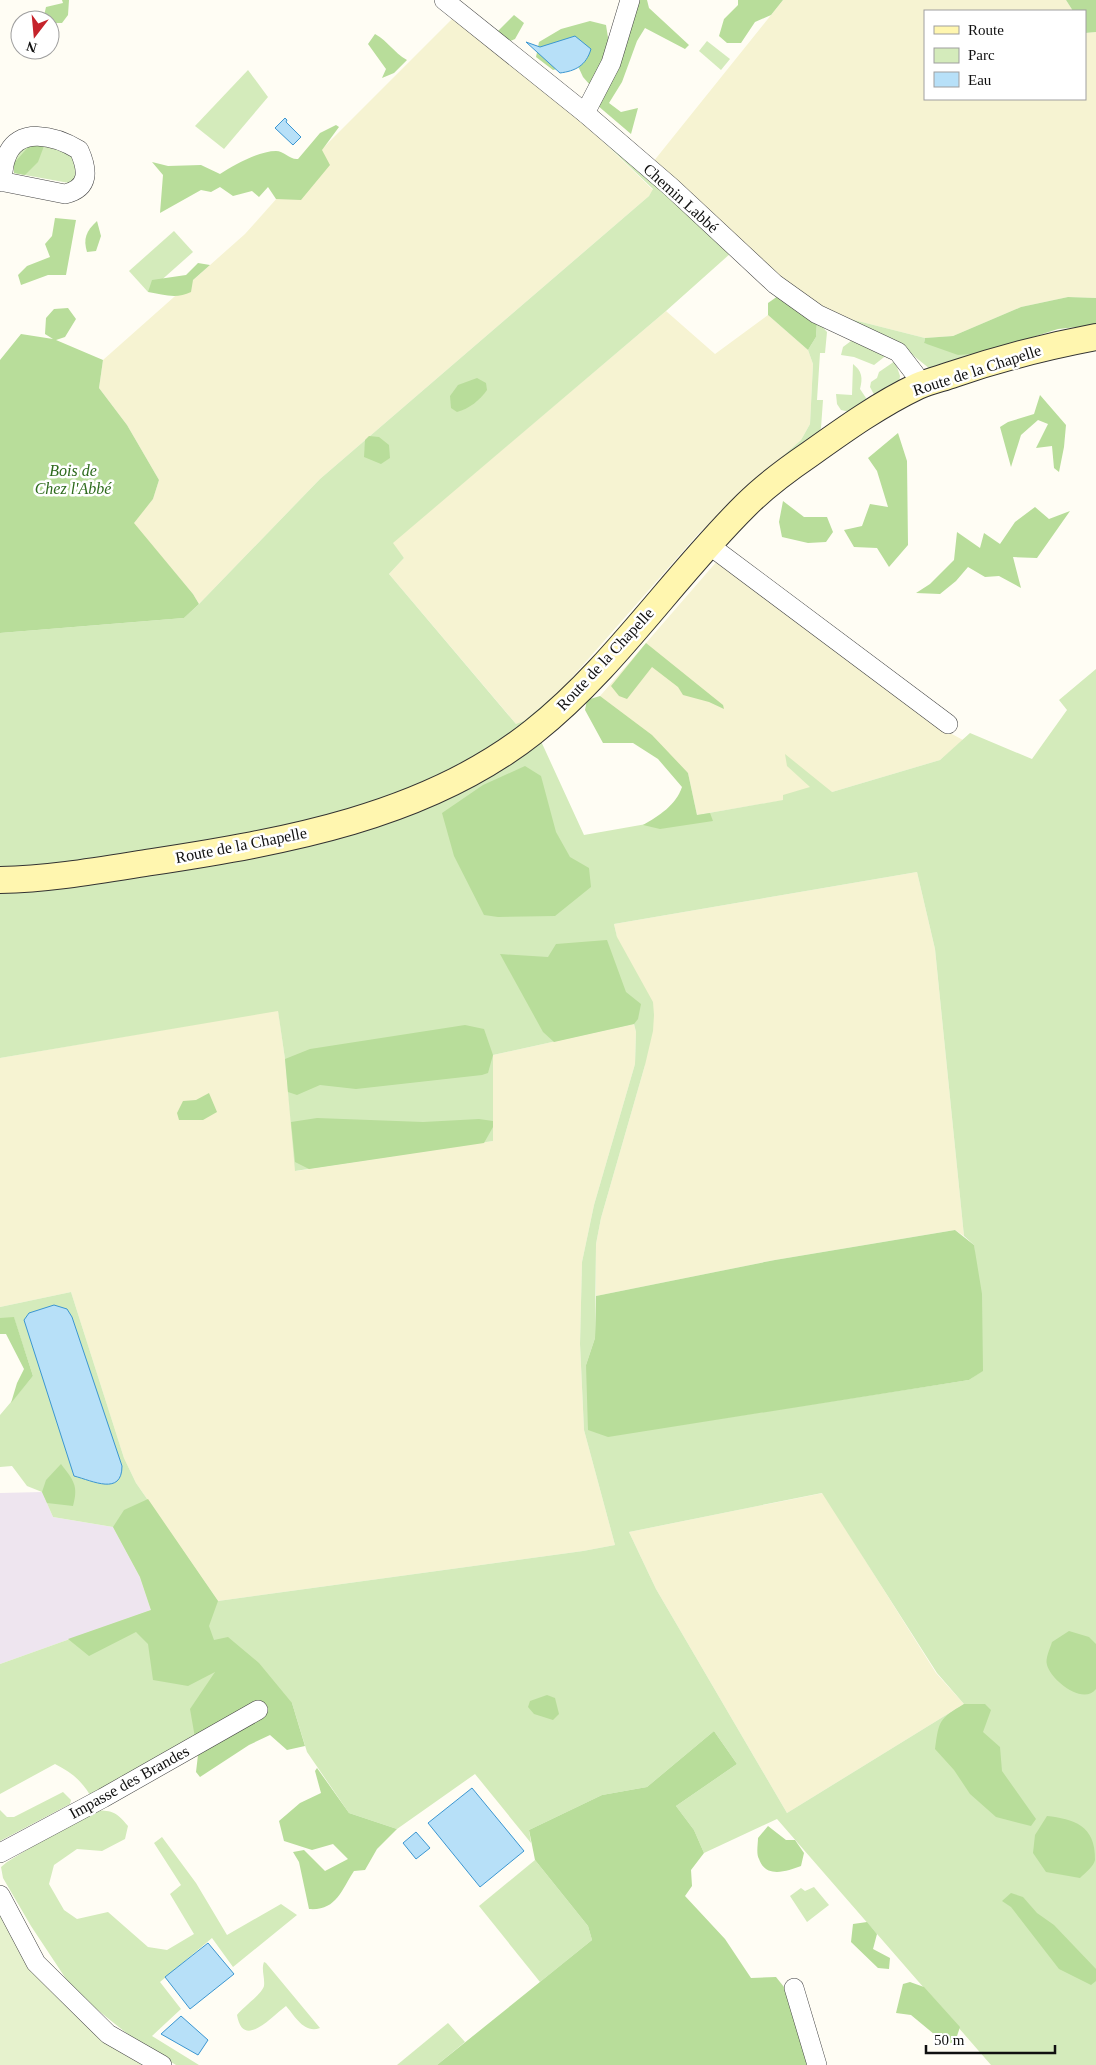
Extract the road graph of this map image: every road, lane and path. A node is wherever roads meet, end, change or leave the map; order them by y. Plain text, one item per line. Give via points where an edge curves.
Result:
1 (444, 0) edge
2 (630, 0) edge
3 (585, 113) junction
4 (1096, 337) edge
5 (920, 385) junction
6 (710, 545) junction
7 (948, 724) dead end
8 (0, 880) edge
9 (258, 1710) dead end
10 (0, 1853) edge
11 (0, 1895) edge
12 (794, 1988) dead end
13 (162, 2065) edge
14 (818, 2065) edge

1 - 3 street, Chemin Labbé
2 - 3 street via 611,64
3 - 5 street, Chemin Labbé via 671,187 775,284 817,314 898,352
4 - 5 main road, Route de la Chapelle via 989,362
5 - 6 main road, Route de la Chapelle via 879,407 792,467 747,504
6 - 7 street
6 - 8 main road, Route de la Chapelle via 577,694 532,733 481,769 435,792 379,814 214,853 40,879
9 - 10 street, Impasse des Brandes
11 - 13 street via 36,1962 108,2034
12 - 14 street

